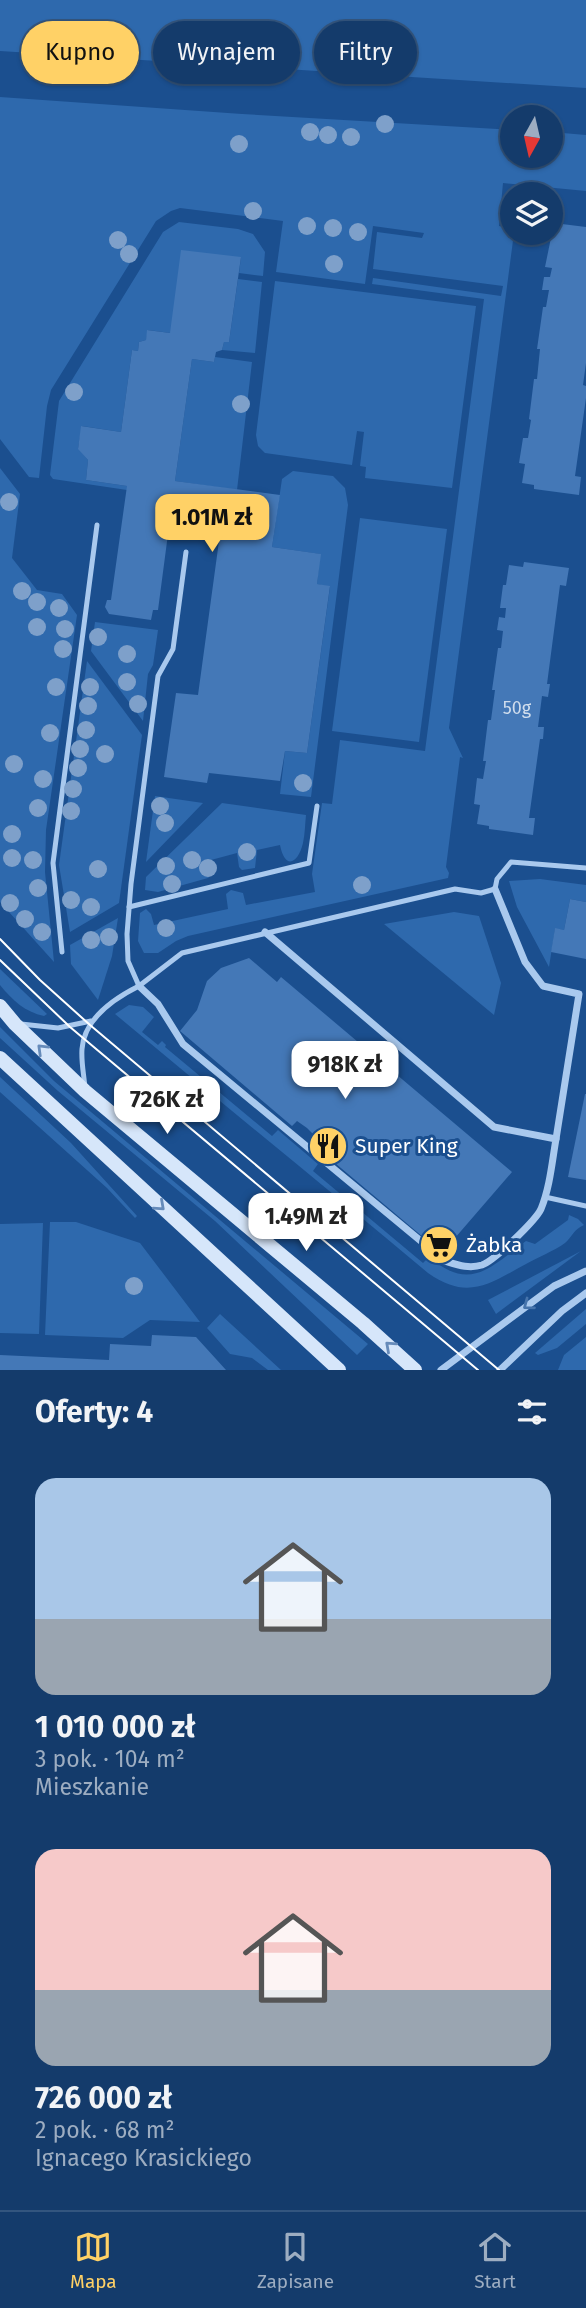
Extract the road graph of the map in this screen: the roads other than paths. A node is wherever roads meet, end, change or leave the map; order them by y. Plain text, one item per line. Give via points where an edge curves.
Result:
1 (97, 525) dead end
2 (186, 552) dead end
3 (317, 806) dead end
4 (586, 868) edge
5 (495, 890) junction
6 (129, 907) junction
7 (265, 932) junction
8 (62, 952) dead end
9 (139, 986) junction
10 (0, 1006) edge
11 (94, 1020) junction
12 (15, 1024) junction
13 (0, 1058) edge
14 (85, 1091) junction
15 (556, 1139) junction
16 (545, 1198) junction
17 (586, 1206) edge
18 (586, 1271) edge
19 (586, 1293) edge
20 (339, 1370) edge
21 (415, 1370) edge
22 (441, 1370) edge
23 (500, 1370) edge

1 - 8 lane via 53,863
2 - 6 lane via 173,649 158,676
3 - 6 lane via 309,863
4 - 5 lane via 510,862
5 - 7 lane via 455,889
5 - 15 street via 525,962 543,986 579,995
6 - 9 lane via 128,961
7 - 9 lane via 182,953
7 - 15 street via 494,1127
9 - 11 lane
9 - 16 street via 158,1004 183,1044 445,1261 466,1268 484,1264 533,1220
10 - 12 main road
11 - 12 lane via 58,1028
11 - 14 lane via 82,1048
14 -> 12 main road
13 -> 20 main road
21 -> 14 main road
15 - 16 street
16 - 17 lane
18 -> 22 street via 554,1286
19 - 23 street

